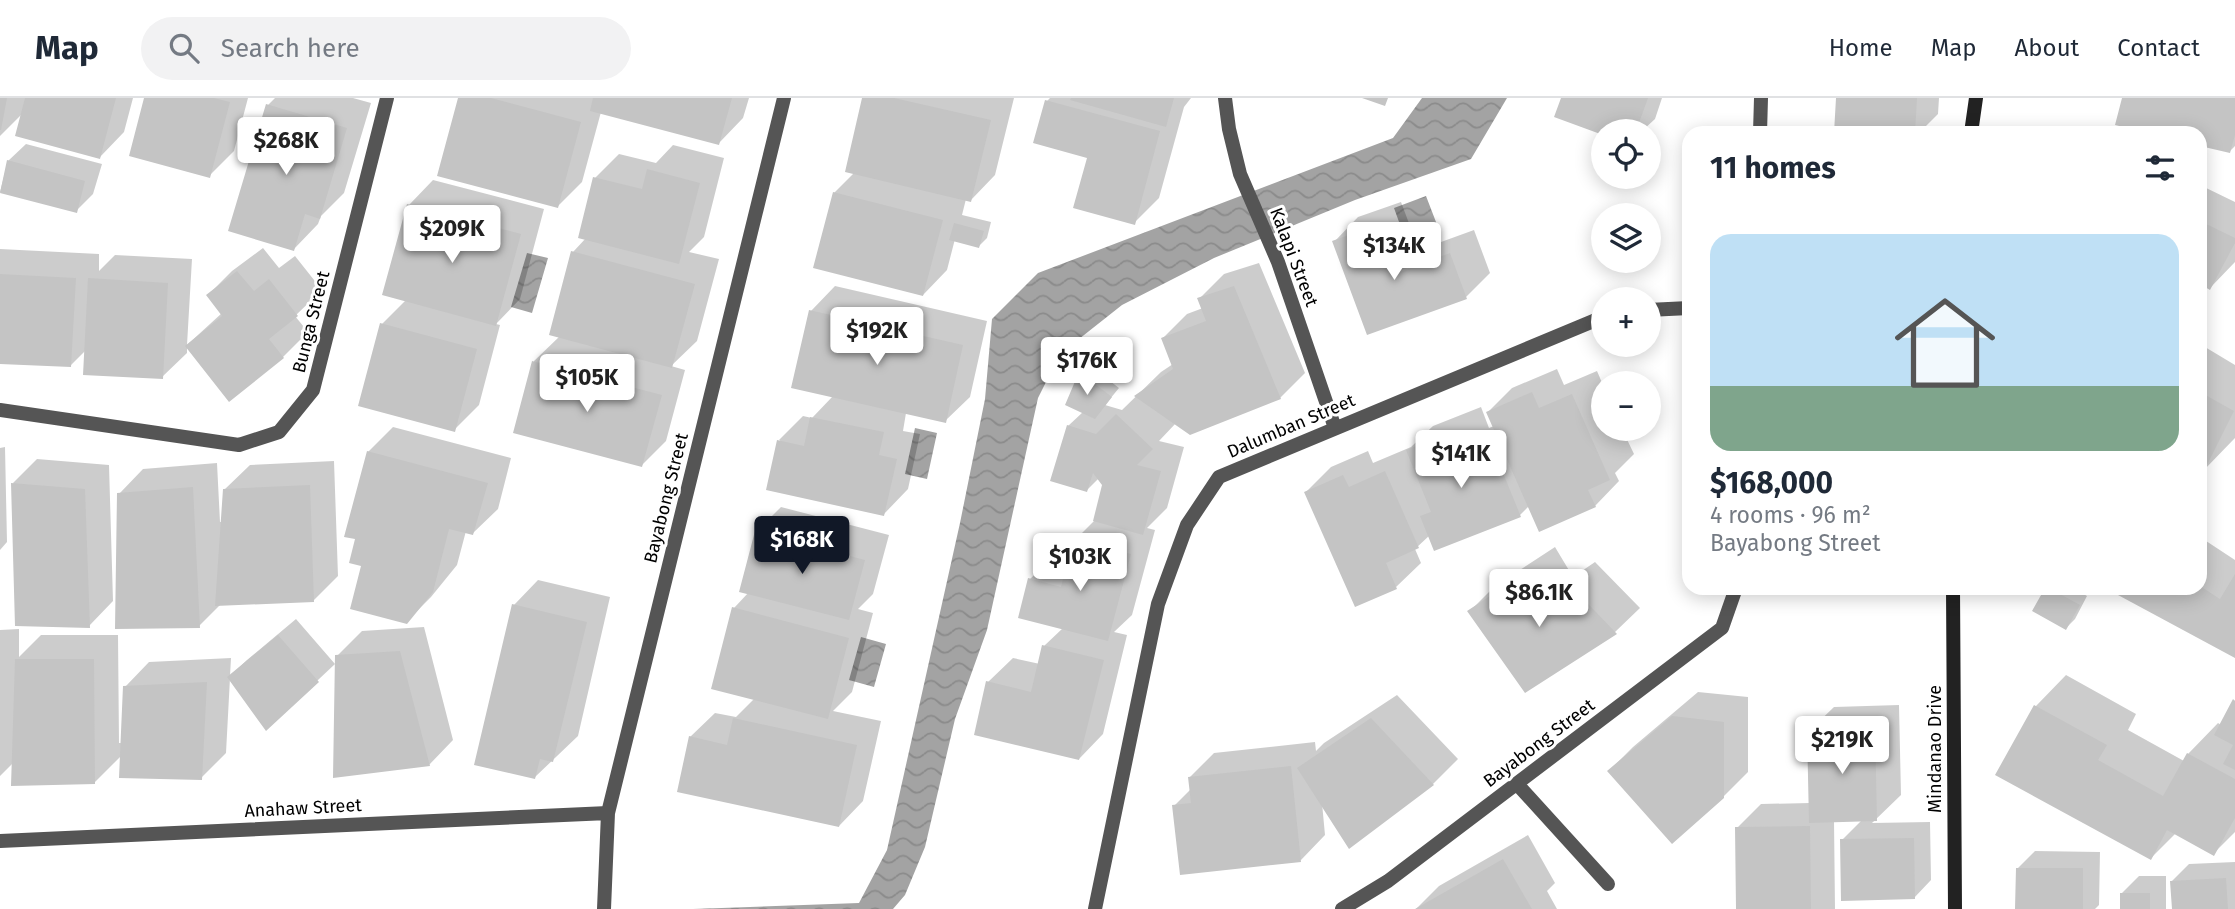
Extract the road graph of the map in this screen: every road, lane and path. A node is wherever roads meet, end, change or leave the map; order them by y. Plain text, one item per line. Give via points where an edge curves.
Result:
1 (387, 98) edge
2 (784, 98) edge
3 (1225, 98) edge
4 (1761, 98) edge
5 (1976, 98) edge
6 (1760, 126) edge
7 (1972, 126) edge
8 (1682, 308) edge
9 (1661, 309) edge
10 (1591, 322) edge
11 (0, 410) edge
12 (1335, 428) junction
13 (1734, 595) edge
14 (1953, 595) edge
15 (1517, 784) junction
16 (608, 813) junction
17 (0, 841) edge
18 (1608, 884) dead end
19 (604, 909) edge
20 (1094, 909) edge
21 (1342, 909) edge
22 (1955, 909) edge

1 - 11 street, Bunga Street via 313,390 279,432 239,445
2 - 16 street, Bayabong Street
3 - 12 street, Kalapi Street via 1240,174 1278,262
4 - 6 street
5 - 7 street
8 - 9 street
10 - 12 street, Dalumban Street
12 - 20 street, Dalumban Street via 1219,477 1187,525 1158,604
13 - 15 street, Bayabong Street via 1722,628
14 - 22 street, Mindanao Drive
15 - 18 street
15 - 21 street, Bayabong Street via 1388,881
16 - 17 street, Anahaw Street
16 - 19 street, Bayabong Street

